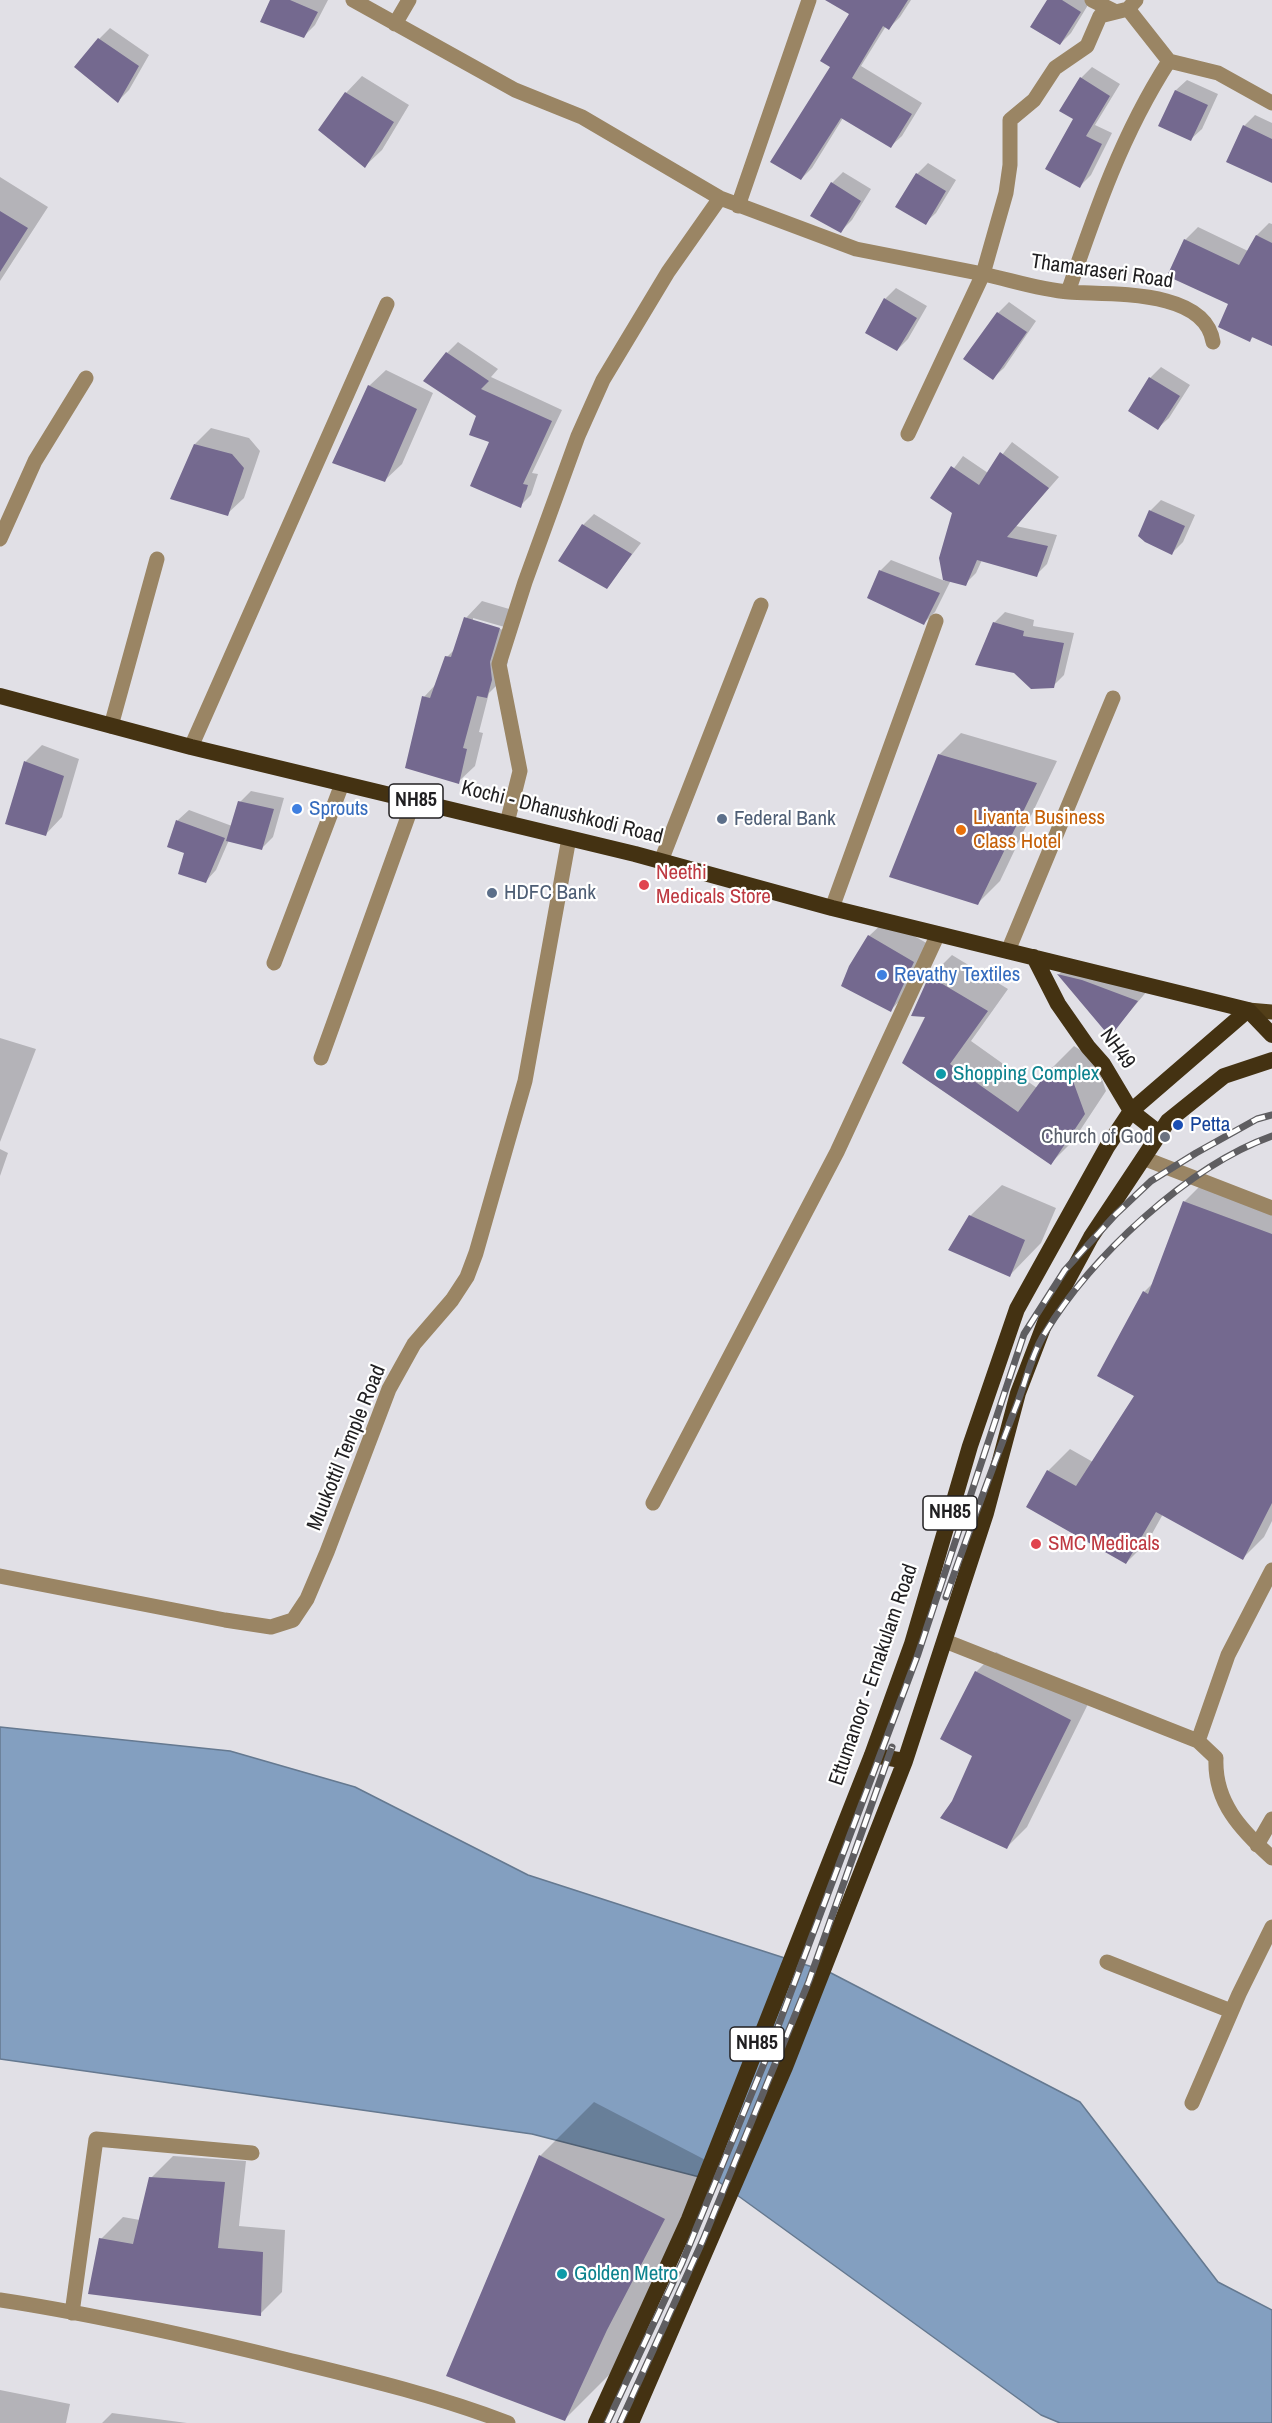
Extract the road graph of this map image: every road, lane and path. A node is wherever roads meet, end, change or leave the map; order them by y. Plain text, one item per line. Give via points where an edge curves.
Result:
1 (353, 0) edge
2 (409, 0) edge
3 (809, 0) edge
4 (1092, 0) edge
5 (1127, 7) edge
6 (395, 24) junction
7 (1169, 61) junction
8 (1272, 103) edge
9 (720, 198) junction
10 (738, 206) junction
11 (983, 274) junction
12 (1068, 292) junction
13 (387, 304) dead end
14 (1213, 342) dead end
15 (86, 378) dead end
16 (908, 434) dead end
17 (0, 538) edge
18 (157, 559) dead end
19 (760, 605) dead end
20 (936, 621) dead end
21 (0, 696) edge
22 (1113, 698) dead end
23 (111, 726) junction
24 (191, 747) junction
25 (342, 784) junction
26 (414, 801) junction
27 (507, 823) junction
28 (569, 838) junction
29 (661, 861) junction
30 (832, 908) junction
31 (938, 934) junction
32 (1008, 951) junction
33 (1034, 957) junction
34 (274, 963) dead end
35 (1248, 1010) junction
36 (1272, 1012) edge
37 (1272, 1035) edge
38 (321, 1058) dead end
39 (1272, 1060) edge
40 (1131, 1111) junction
41 (1159, 1133) junction
42 (1143, 1158) junction
43 (1272, 1208) edge
44 (653, 1503) dead end
45 (1272, 1570) edge
46 (0, 1576) edge
47 (945, 1641) junction
48 (1198, 1741) junction
49 (872, 1755) junction
50 (905, 1761) junction
51 (1272, 1819) edge
52 (1257, 1845) junction
53 (1272, 1858) edge
54 (1272, 1927) edge
55 (1107, 1962) dead end
56 (1231, 2011) junction
57 (1192, 2103) dead end
58 (252, 2153) dead end
59 (0, 2300) edge
60 (72, 2313) junction
61 (508, 2423) edge
62 (596, 2423) edge
63 (631, 2423) edge

1 - 6 street, Thamaraseri Road
2 - 6 street
3 - 10 street
4 - 5 street
5 - 7 street
5 - 11 street via 1100,16 1087,46 1055,68 1034,100 1010,120 1006,193
6 - 9 street, Thamaraseri Road via 515,90 582,117
7 - 8 street via 1218,73
7 - 12 street via 1129,131
9 - 10 street, Thamaraseri Road
9 - 27 street via 668,272 603,380 578,436 525,582 499,664 520,771
10 - 11 street, Thamaraseri Road via 856,249
11 - 12 street, Thamaraseri Road
11 - 16 street
12 - 14 street, Thamaraseri Road via 1099,291 1175,301 1205,322
13 - 24 street
15 - 17 street via 35,461
18 - 23 street
19 - 29 street
20 - 30 street
21 - 23 highway, Kochi - Dhanushkodi Road / NH85
22 - 32 street
23 - 24 highway, Kochi - Dhanushkodi Road / NH85
24 - 25 highway, Kochi - Dhanushkodi Road / NH85
25 - 26 highway, Kochi - Dhanushkodi Road / NH85
25 - 34 street
26 - 27 highway, Kochi - Dhanushkodi Road / NH85
26 - 38 street
27 - 28 highway, Kochi - Dhanushkodi Road / NH85
28 - 29 highway, Kochi - Dhanushkodi Road / NH85
28 - 46 street, Muukottil Temple Road via 525,1081 473,1261 452,1300 414,1344 389,1389 327,1552 307,1599 293,1620 271,1627
29 - 30 highway, Kochi - Dhanushkodi Road / NH85
30 - 31 highway, Kochi - Dhanushkodi Road
31 - 32 highway, Kochi - Dhanushkodi Road
31 - 44 street via 837,1152
32 - 33 highway, Kochi - Dhanushkodi Road
33 - 35 highway, Kochi - Dhanushkodi Road
33 - 40 highway, NH49 / NH49 via 1047,984
35 - 36 main road
35 - 37 highway
35 - 40 highway, Ettumanoor - Ernakulam Road / NH85
39 - 41 highway via 1224,1076 1168,1121
40 - 41 highway, NH49 / NH49
40 - 49 highway, Ettumanoor - Ernakulam Road / NH85 via 1017,1309 970,1446 912,1644
41 - 42 highway
42 - 43 street
42 - 47 highway via 1091,1237 1046,1320 1018,1393 986,1513
45 - 48 street via 1228,1655
47 - 48 street
47 - 50 highway
48 - 52 street via 1216,1758 1215,1778 1221,1796
49 - 50 highway
49 - 62 highway, Ettumanoor - Ernakulam Road / NH85 via 668,2266
50 - 63 highway via 785,2067
51 - 52 street
52 - 53 street
54 - 56 street
55 - 56 street
56 - 57 street
58 - 60 street via 96,2139
59 - 60 street
60 - 61 street via 353,2375

